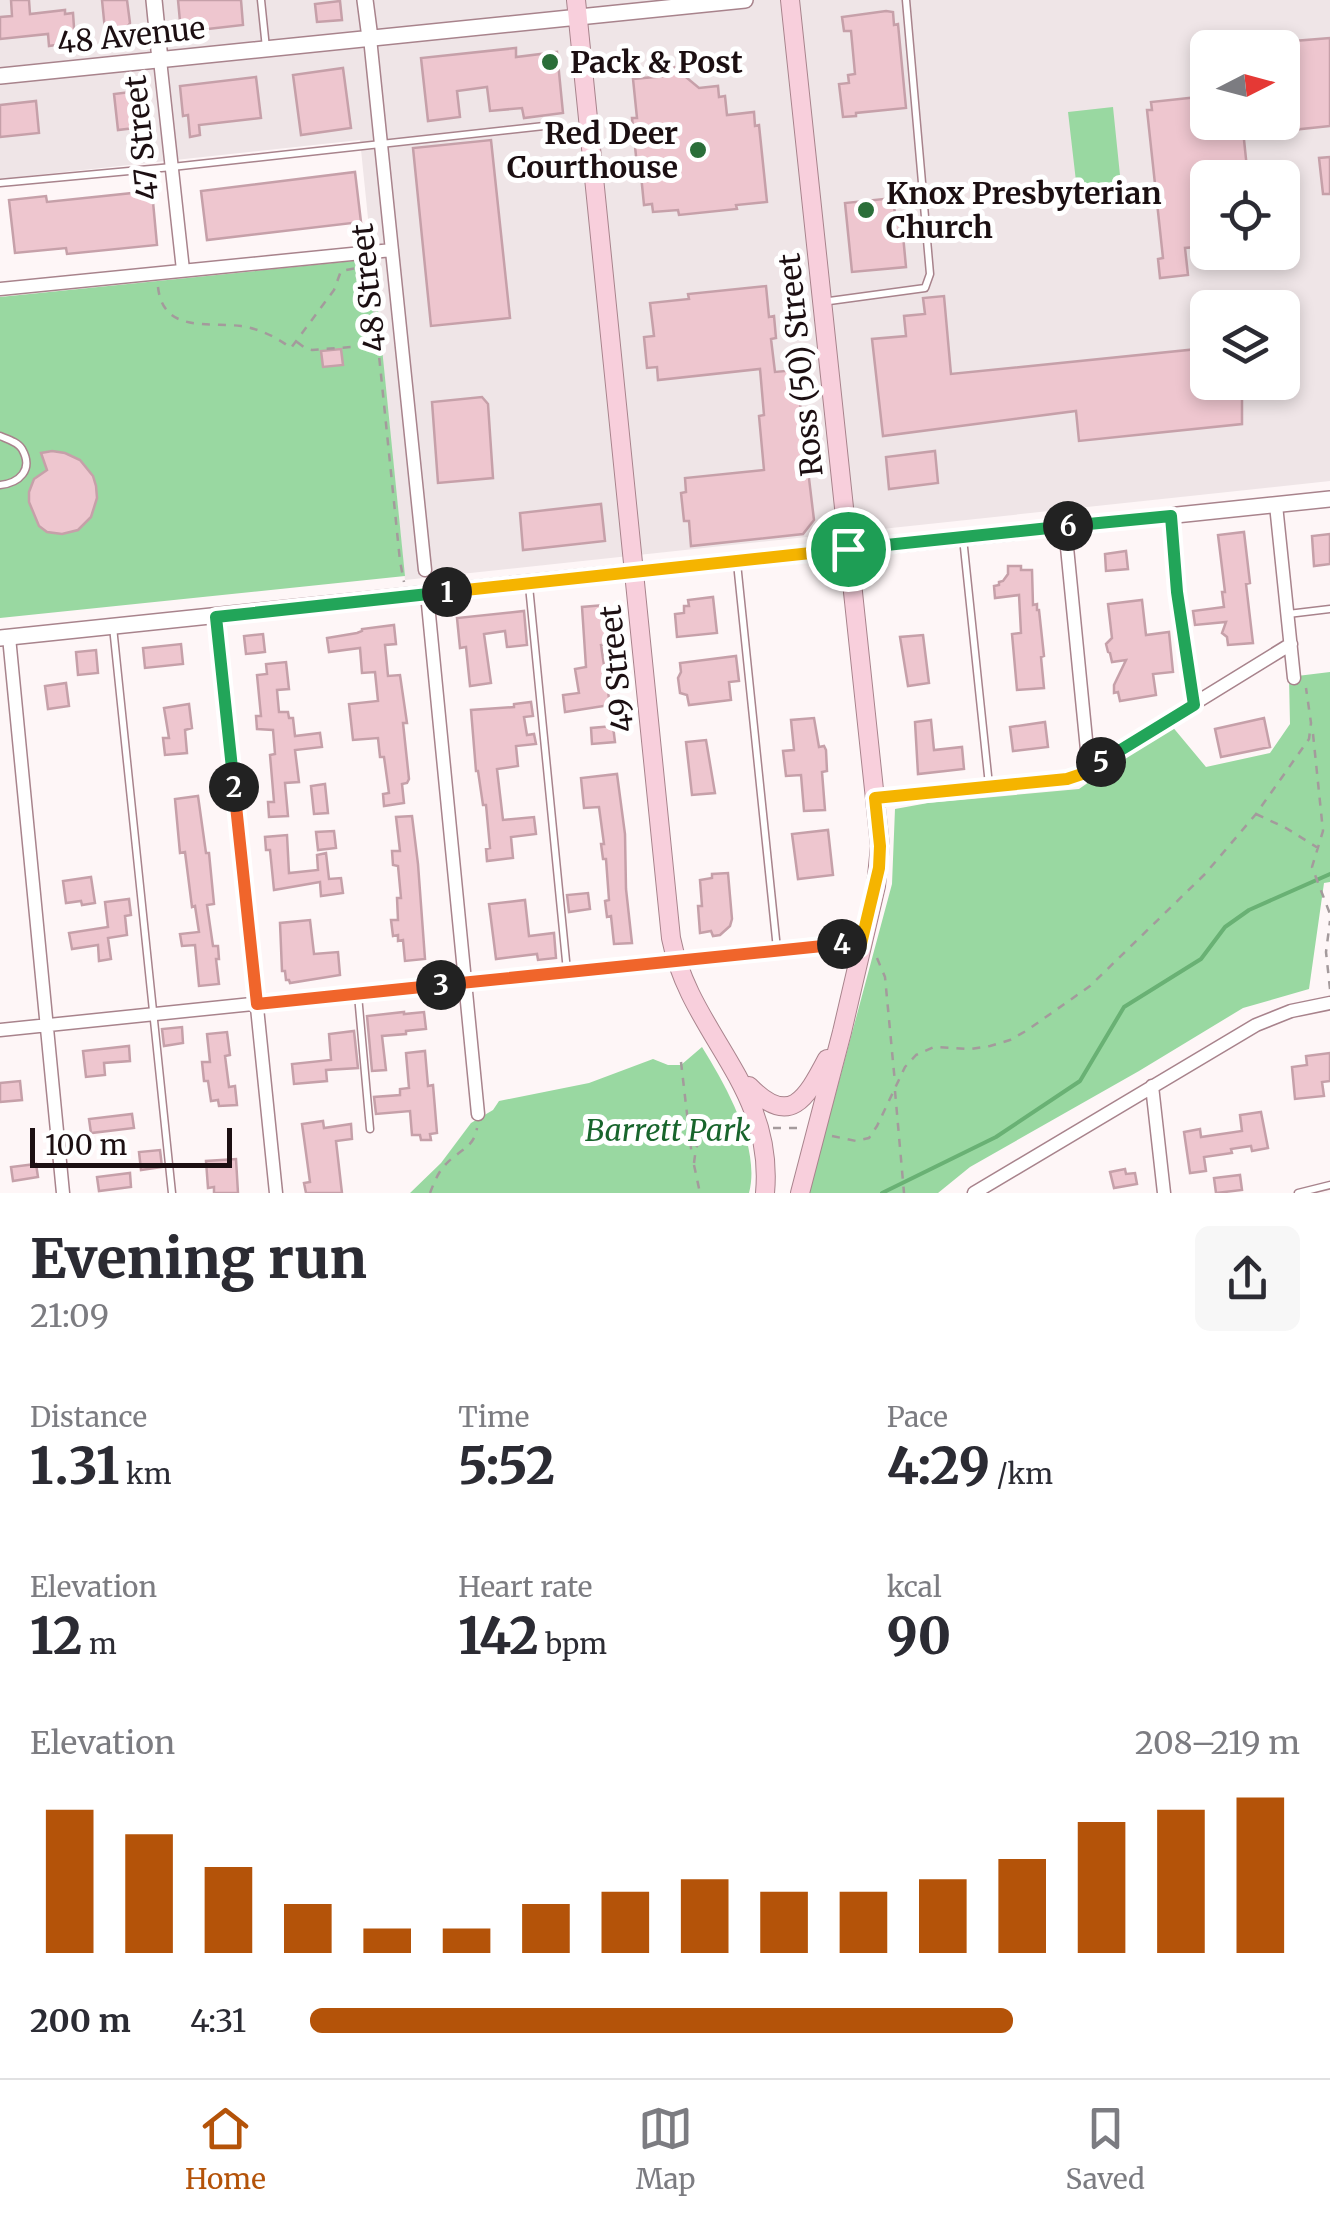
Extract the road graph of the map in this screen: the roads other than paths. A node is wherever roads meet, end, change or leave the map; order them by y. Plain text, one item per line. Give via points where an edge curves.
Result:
1 (154, 0) edge
2 (261, 0) edge
3 (366, 0) edge
4 (745, 0) edge
5 (790, 0) edge
6 (906, 0) edge
7 (577, 9) edge
8 (370, 38) junction
9 (266, 49) junction
10 (160, 60) junction
11 (0, 76) edge
12 (544, 126) dead end
13 (382, 145) junction
14 (172, 167) junction
15 (0, 183) edge
16 (392, 250) junction
17 (182, 270) junction
18 (0, 290) edge
19 (821, 302) junction
20 (0, 436) edge
21 (0, 485) edge
22 (1330, 500) edge
23 (1276, 505) junction
24 (1171, 516) junction
25 (1065, 527) junction
26 (962, 537) junction
27 (848, 549) junction
28 (737, 561) junction
29 (425, 570) dead end
30 (634, 572) junction
31 (529, 583) junction
32 (427, 594) junction
33 (1330, 609) edge
34 (1292, 614) junction
35 (216, 617) junction
36 (112, 626) junction
37 (4, 637) edge
38 (1291, 644) junction
39 (1299, 678) road end
40 (1194, 705) junction
41 (1089, 770) junction
42 (989, 787) junction
43 (875, 798) junction
44 (777, 950) junction
45 (868, 952) junction
46 (676, 960) junction
47 (568, 973) junction
48 (466, 982) junction
49 (358, 994) junction
50 (1330, 1003) edge
51 (257, 1004) junction
52 (152, 1014) junction
53 (46, 1025) junction
54 (0, 1030) edge
55 (842, 1032) junction
56 (734, 1070) junction
57 (1152, 1086) junction
58 (478, 1114) road end
59 (370, 1129) dead end
60 (1330, 1185) edge
61 (63, 1193) edge
62 (172, 1193) edge
63 (276, 1193) edge
64 (765, 1193) edge
65 (800, 1193) edge
66 (974, 1193) edge
67 (1164, 1193) edge
68 (1298, 1193) edge

1 - 10 street, 47 Street
2 - 9 lane
3 - 8 street, 48 Street
4 - 7 street, 48 Avenue
5 - 19 main road, Ross (50) Street
6 - 19 lane via 930,274 925,288
7 - 8 street, 48 Avenue
7 - 30 main road, 49 Street
8 - 9 street, 48 Avenue
8 - 13 street, 48 Street
9 - 10 street, 48 Avenue
10 - 11 street, 48 Avenue
10 - 14 street, 47 Street
12 - 13 lane
13 - 14 lane
13 - 16 street, 48 Street
14 - 15 lane
14 - 17 street, 47 Street
16 - 17 street
16 - 29 street, 48 Street
17 - 18 street
19 - 27 main road, Ross (50) Street
20 - 21 lane via 22,448 26,464 22,476
22 - 23 street
23 - 24 street
23 - 34 street
24 - 25 street
24 - 40 lane
25 - 26 street
25 - 41 street
26 - 27 street
26 - 42 lane
27 - 28 street
27 - 43 main road, Ross (50) Street
28 - 30 street
28 - 44 lane
30 - 31 street
30 - 46 main road, 49 Street
31 - 32 street
31 - 47 lane
32 - 35 street
32 - 48 street
33 - 34 lane
34 - 38 street
35 - 36 street
35 - 51 street
36 - 37 street
36 - 52 lane
37 - 53 street
38 - 39 street
38 - 40 street
40 - 41 street
41 - 42 street via 1067,779
42 - 43 street
43 - 45 main road, Ross (50) Street via 879,868
44 - 45 street via 845,944
44 - 46 street
45 - 55 main road, Ross (50) Street
46 - 47 street
46 - 56 main road, 49 Street
47 - 48 street
48 - 49 street
48 - 58 street
49 - 51 street
49 - 59 lane
50 - 57 street via 1256,1025
51 - 52 street
51 - 63 street
52 - 53 street
52 - 62 lane
53 - 54 street
53 - 61 street
55 - 56 main road via 810,1090 792,1104 768,1103
55 - 65 main road, Ross (50) Street
56 - 64 main road, 49 Street via 757,1117
57 - 66 street
57 - 67 street
60 - 68 lane

